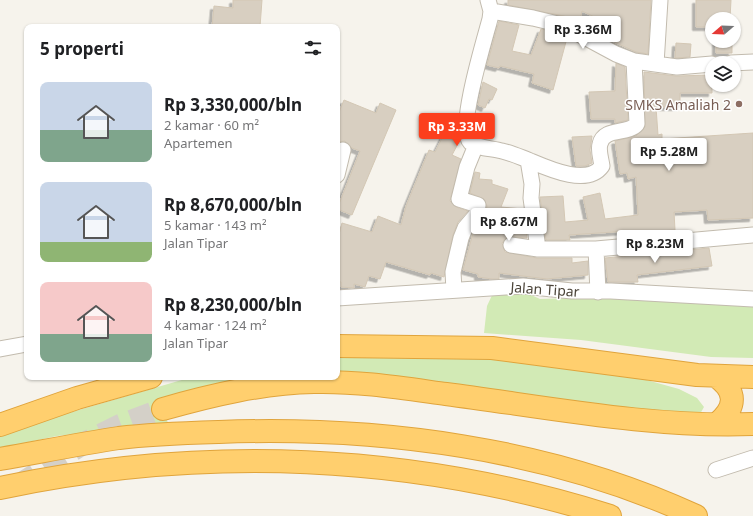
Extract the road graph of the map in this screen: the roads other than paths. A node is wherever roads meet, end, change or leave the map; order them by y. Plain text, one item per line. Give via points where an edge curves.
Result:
1 (660, 0) edge
2 (490, 6) edge
3 (634, 61) junction
4 (753, 62) edge
5 (741, 63) edge
6 (656, 64) junction
7 (705, 65) edge
8 (476, 145) junction
9 (342, 150) dead end
10 (340, 160) edge
11 (528, 160) junction
12 (753, 235) edge
13 (511, 244) dead end
14 (538, 249) junction
15 (596, 249) junction
16 (454, 290) junction
17 (598, 292) junction
18 (340, 298) edge
19 (753, 299) edge
20 (24, 345) edge
21 (340, 346) edge
22 (0, 349) edge
23 (716, 376) junction
24 (753, 377) edge
25 (140, 380) edge
26 (163, 409) tunnel mouth
27 (717, 424) junction
28 (753, 424) edge
29 (0, 425) edge
30 (753, 458) edge
31 (0, 459) edge
32 (716, 470) dead end
33 (0, 488) edge
34 (610, 516) edge
35 (696, 516) edge

1 - 6 street
2 - 3 street via 562,25
2 - 8 street via 468,108 468,138
3 - 6 street
3 - 11 street via 637,124 603,137 600,144 602,166 599,170 584,175 560,173
4 - 5 street
6 - 7 street via 677,67
8 - 11 street
8 - 16 street via 467,167 459,200 478,205 477,214 465,228 461,238 453,272
9 - 10 street
11 - 14 street
12 - 15 street
13 - 14 street
14 - 15 street
15 - 17 street
16 - 17 street, Jalan Tipar via 523,286 572,292
16 - 18 street, Jalan Tipar
17 - 19 street, Jalan Tipar
20 - 22 street
21 - 23 highway via 492,348
23 - 24 highway
23 - 27 highway via 729,387 732,395 730,411
25 - 29 highway via 77,398
26 - 27 highway via 246,389 292,384 342,383 385,386 614,416
27 - 28 highway
30 - 32 street
31 - 35 highway via 120,438 177,433 261,430 408,438 477,448 581,473 663,501
33 - 34 highway via 44,478 135,466 214,460 293,461 458,477 559,500

